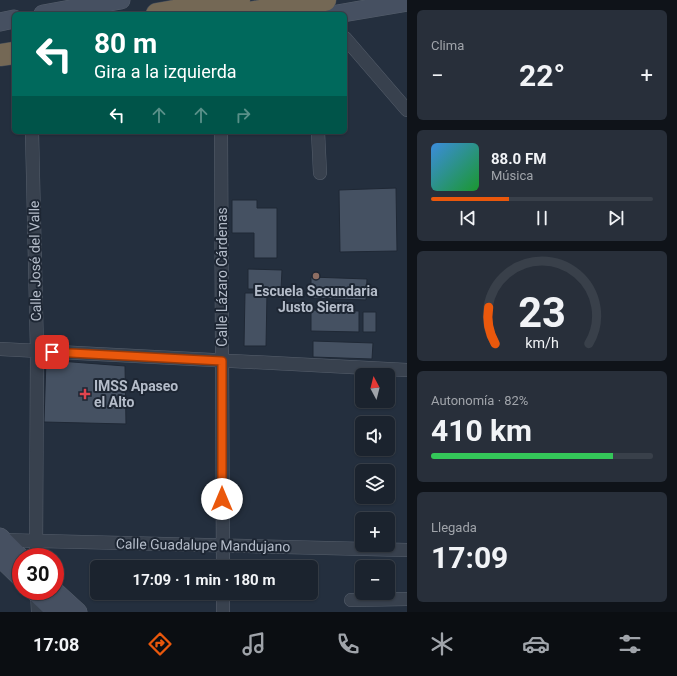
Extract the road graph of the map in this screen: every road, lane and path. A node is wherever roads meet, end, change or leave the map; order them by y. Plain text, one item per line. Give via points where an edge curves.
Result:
1 (121, 0) edge
2 (239, 0) edge
3 (325, 0) edge
4 (407, 2) edge
5 (54, 12) edge
6 (169, 12) edge
7 (255, 12) edge
8 (347, 12) edge
9 (12, 19) edge
10 (0, 22) edge
11 (12, 38) edge
12 (347, 40) edge
13 (0, 41) edge
14 (12, 53) edge
15 (0, 56) edge
16 (12, 62) edge
17 (0, 64) edge
18 (407, 110) edge
19 (32, 134) edge
20 (221, 134) edge
21 (318, 134) edge
22 (320, 173) dead end
23 (0, 349) edge
24 (37, 351) junction
25 (222, 361) junction
26 (407, 370) edge
27 (1, 539) edge
28 (36, 542) junction
29 (222, 545) junction
30 (36, 548) edge
31 (12, 549) edge
32 (407, 550) edge
33 (0, 558) edge
34 (223, 560) edge
35 (12, 569) edge
36 (64, 599) edge
37 (407, 599) edge
38 (37, 600) edge
39 (44, 600) edge
40 (223, 600) edge
41 (352, 600) dead end
42 (38, 612) edge
43 (56, 612) edge
44 (78, 612) edge
45 (223, 612) edge

1 - 5 street
2 - 6 highway
3 - 7 highway
4 - 8 street
9 - 10 street
11 - 13 highway
12 - 18 street
14 - 15 highway
16 - 17 street
19 - 24 street, Calle José del Valle
20 - 25 street, Calle Lázaro Cárdenas
21 - 22 street
23 - 24 street
24 - 25 street
24 - 28 street, Calle José del Valle
25 - 26 street
25 - 29 street, Calle Lázaro Cárdenas
27 - 28 street, Calle Guadalupe Mandujano
27 - 31 street
28 - 29 street, Calle Guadalupe Mandujano
28 - 30 street, Calle José del Valle
29 - 32 street, Calle Guadalupe Mandujano
29 - 34 street, Calle Lázaro Cárdenas
33 - 35 street
36 - 44 street
37 - 41 street
38 - 42 street
39 - 43 street
40 - 45 street

